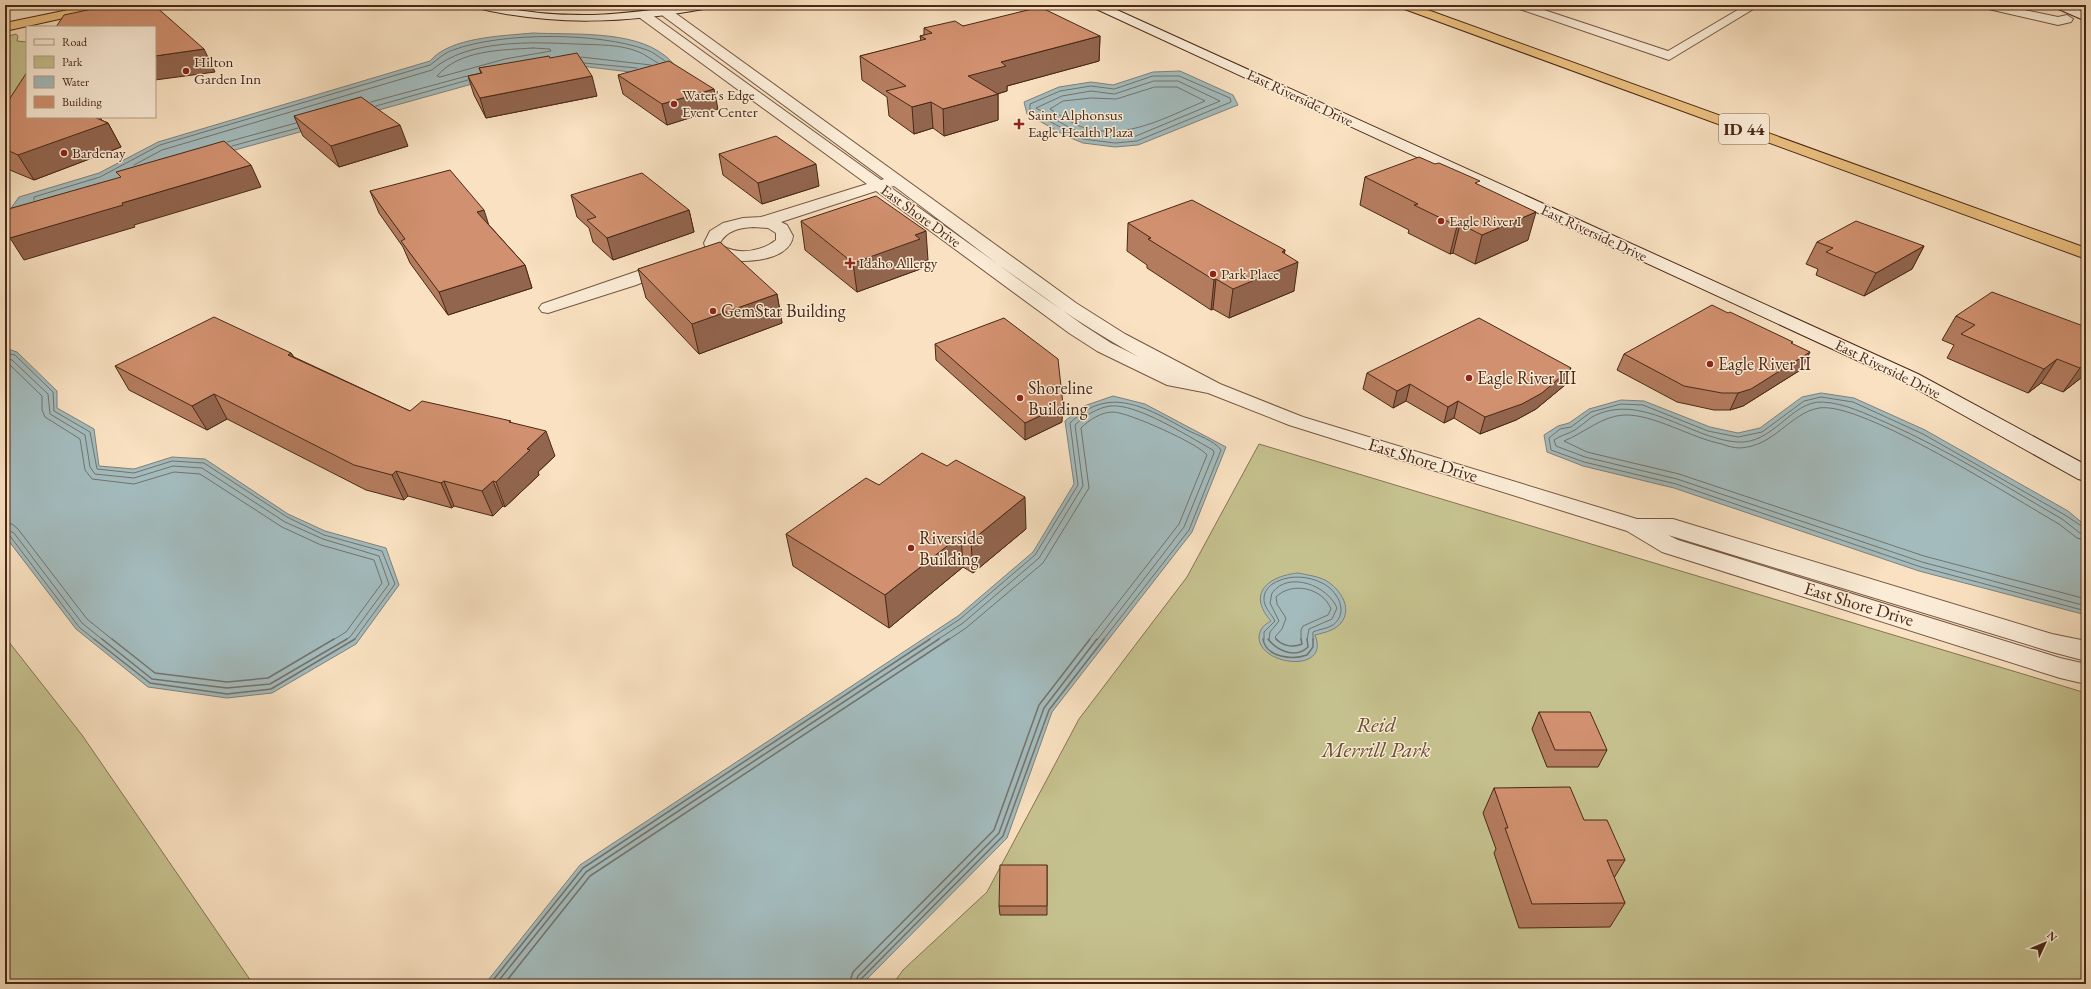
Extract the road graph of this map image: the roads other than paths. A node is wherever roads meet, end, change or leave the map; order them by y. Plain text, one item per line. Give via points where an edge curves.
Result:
1 (109, 5) edge
2 (477, 5) edge
3 (709, 5) edge
4 (1096, 5) edge
5 (1403, 5) edge
6 (1518, 5) edge
7 (1754, 5) edge
8 (1984, 5) edge
9 (2058, 5) edge
10 (667, 13) junction
11 (644, 14) junction
12 (2086, 17) edge
13 (2067, 19) dead end
14 (5, 27) edge
15 (894, 180) junction
16 (878, 185) junction
17 (916, 196) junction
18 (900, 201) junction
19 (882, 207) edge
20 (763, 222) junction
21 (2086, 254) edge
22 (684, 260) edge
23 (548, 308) dead end
24 (1213, 388) junction
25 (2086, 474) edge
26 (1635, 526) junction
27 (2086, 651) edge
28 (2086, 674) edge

1 - 14 highway
2 - 11 street via 543,16
3 - 10 street
4 - 25 street, East Riverside Drive via 1911,378
5 - 21 highway, ID 44
6 - 7 street via 1669,56
8 - 13 street via 2058,21
9 - 12 street
10 - 11 street
10 - 15 street, East Shore Drive
11 - 16 street, East Shore Drive
15 - 16 street
15 - 17 street, East Shore Drive
16 - 18 street, East Shore Drive
16 - 20 street
17 - 18 street
17 - 24 street, East Shore Drive via 1091,322
18 - 19 street
18 - 24 street, East Shore Drive via 1104,347 1174,381
20 - 20 street via 742,223 723,229 713,240 709,251 733,257 756,256 776,249 793,236 781,228
22 - 23 street via 630,282
24 - 26 street, East Shore Drive via 1296,421
26 - 27 street, East Shore Drive via 1673,527 2052,643
26 - 28 street, East Shore Drive via 1670,546

